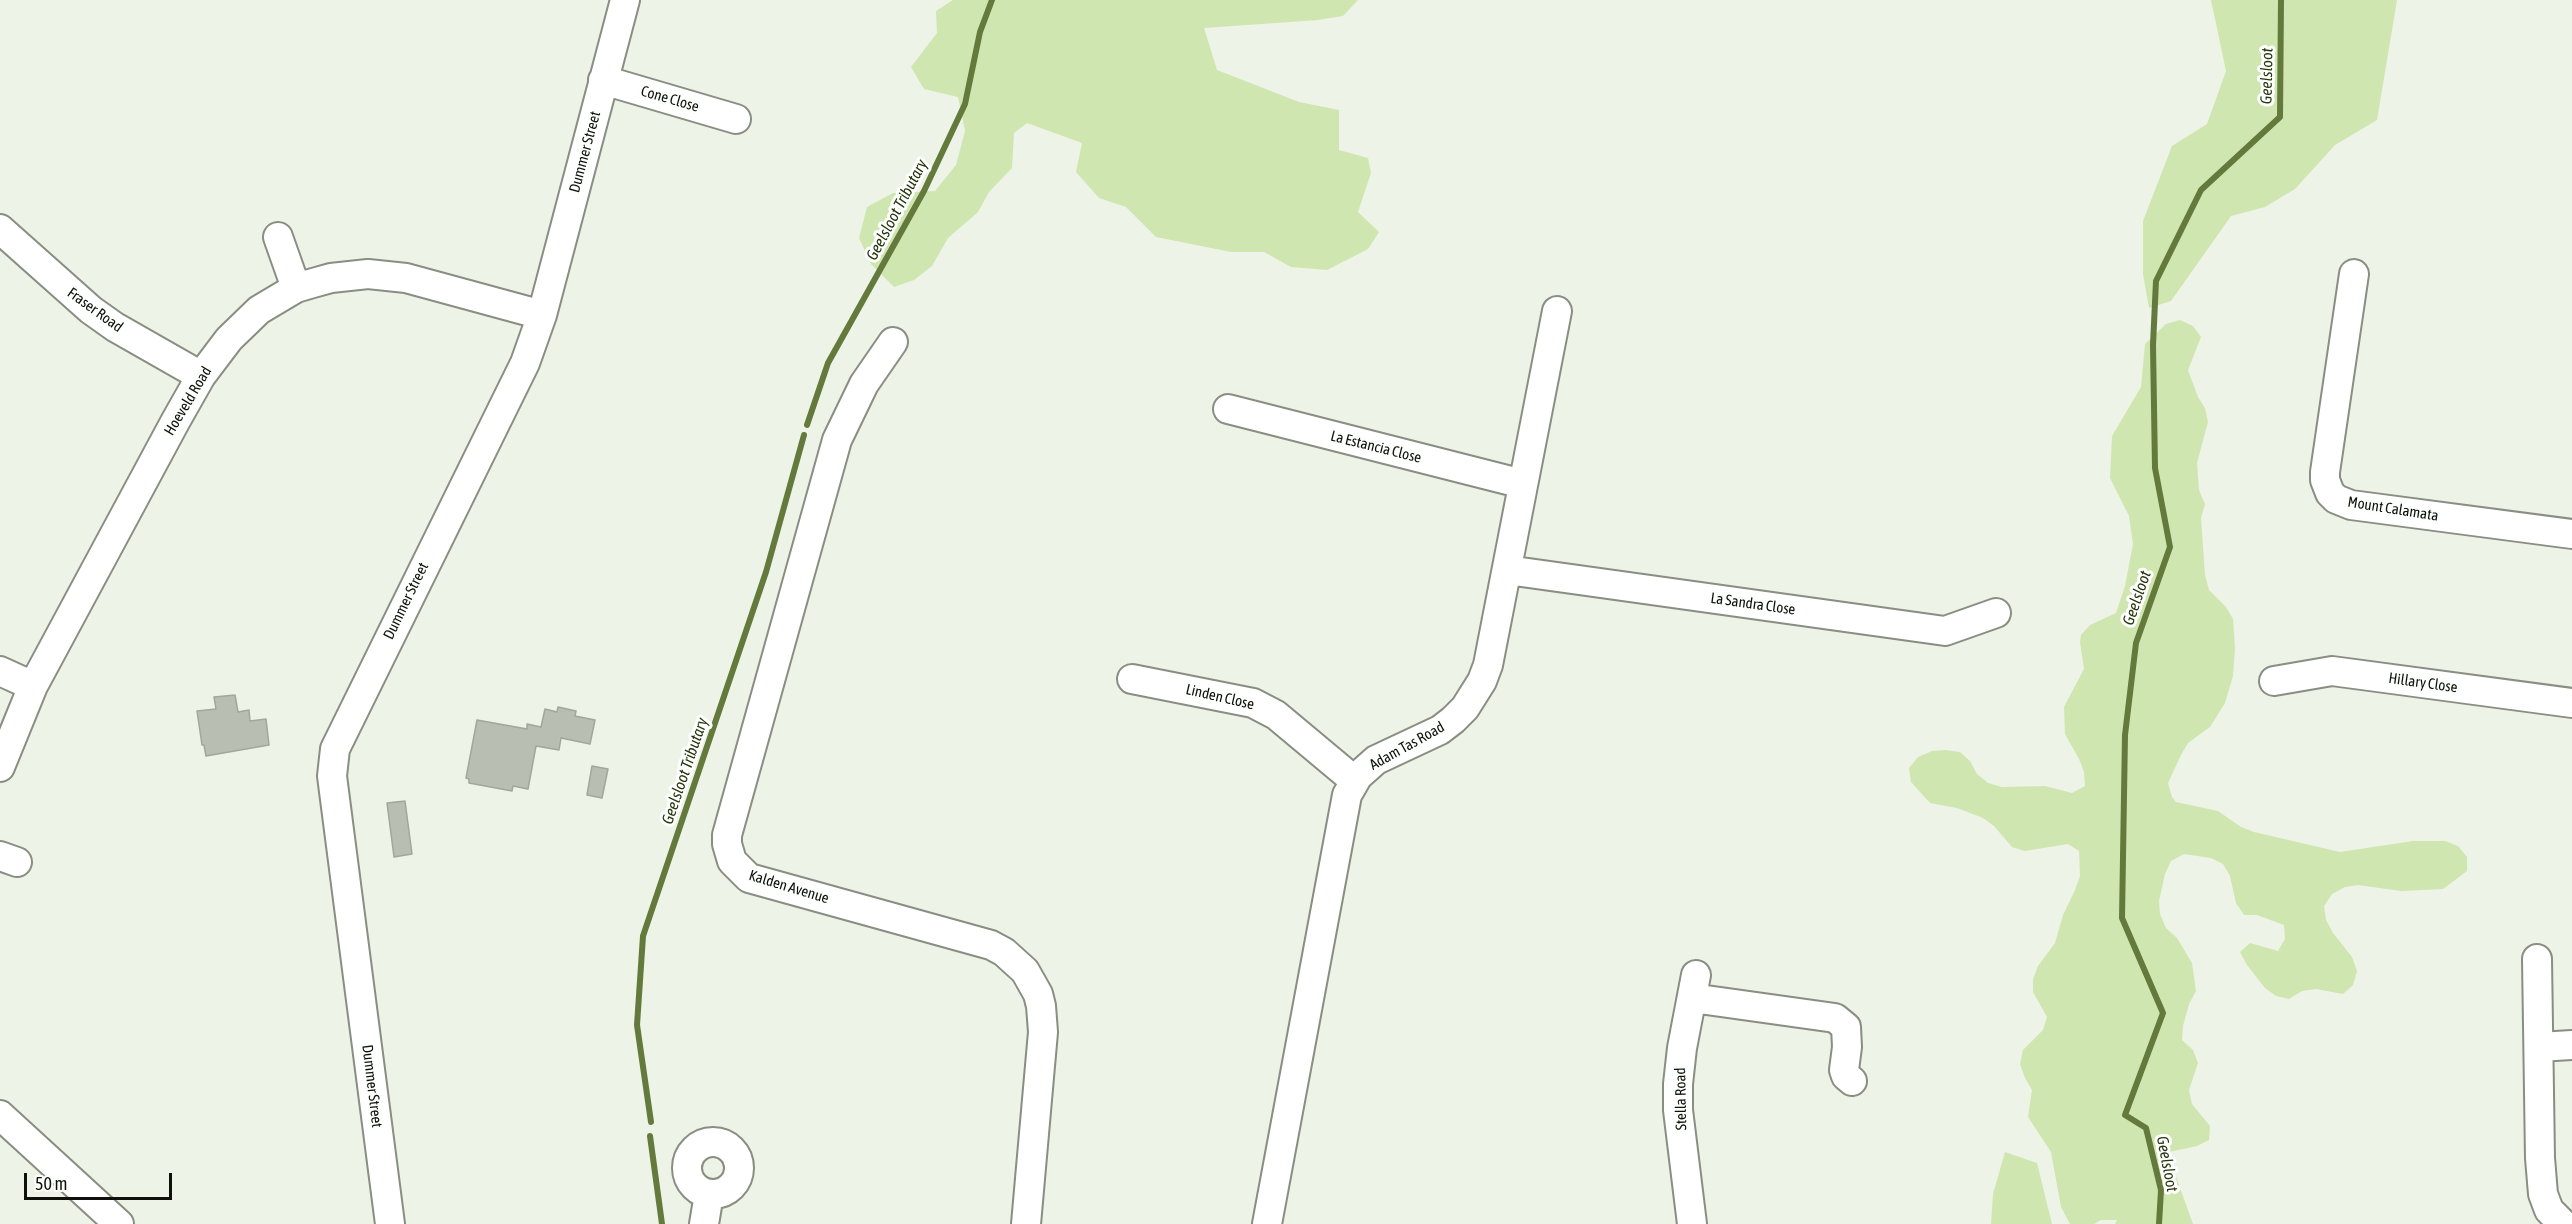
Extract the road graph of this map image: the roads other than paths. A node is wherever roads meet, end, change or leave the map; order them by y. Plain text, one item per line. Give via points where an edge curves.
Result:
1 (625, 0) edge
2 (603, 80) junction
3 (736, 119) dead end
4 (0, 229) edge
5 (278, 237) dead end
6 (2354, 274) dead end
7 (296, 288) junction
8 (1557, 311) dead end
9 (542, 315) junction
10 (893, 342) dead end
11 (201, 376) junction
12 (1228, 409) dead end
13 (1523, 484) junction
14 (2572, 534) edge
15 (1507, 570) junction
16 (1996, 613) dead end
17 (0, 671) edge
18 (1132, 679) dead end
19 (2274, 681) dead end
20 (33, 686) junction
21 (2572, 703) edge
22 (0, 767) edge
23 (1354, 782) junction
24 (2537, 959) dead end
25 (2572, 1045) edge
26 (2539, 1047) junction
27 (1852, 1081) dead end
28 (0, 1115) edge
29 (709, 1194) dead end
30 (119, 1224) edge
31 (390, 1224) edge
32 (704, 1224) edge
33 (1026, 1224) edge
34 (1267, 1224) edge
35 (1692, 1224) edge
36 (2563, 1224) edge

1 - 2 street, Dummer Street
2 - 3 street, Cone Close
2 - 9 street, Dummer Street
4 - 11 street, Fraser Road via 91,310
5 - 7 street
6 - 14 street, Mount Calamata via 2325,472 2330,493 2351,505
7 - 9 street, Hoeveld Road via 331,278 387,275
7 - 11 street, Hoeveld Road via 243,323
8 - 13 street, Adam Tas Road
9 - 31 street, Dummer Street via 525,363 335,749 332,776
10 - 33 street, Kalden Avenue via 887,370 848,412 837,440 727,844 732,861 749,878 984,942 1004,952 1025,971 1038,994 1043,1026
11 - 20 street, Hoeveld Road
12 - 13 street, La Estancia Close
13 - 15 street, Adam Tas Road
15 - 16 street, La Sandra Close via 1945,631
15 - 23 street, Adam Tas Road via 1488,665 1465,708 1440,730 1376,760
17 - 20 street
18 - 23 street, Linden Close via 1239,698 1264,708
19 - 21 street, Hillary Close via 2332,671
20 - 22 street, Hoeveld Road
23 - 34 street, Adam Tas Road via 1347,795
24 - 26 street
25 - 26 street
26 - 36 street via 2544,1194 2549,1210
27 - 35 street, Stella Road via 1844,1070 1846,1027 1835,1018 1694,987 1679,1066 1678,1110
28 - 30 street
29 - 32 street

